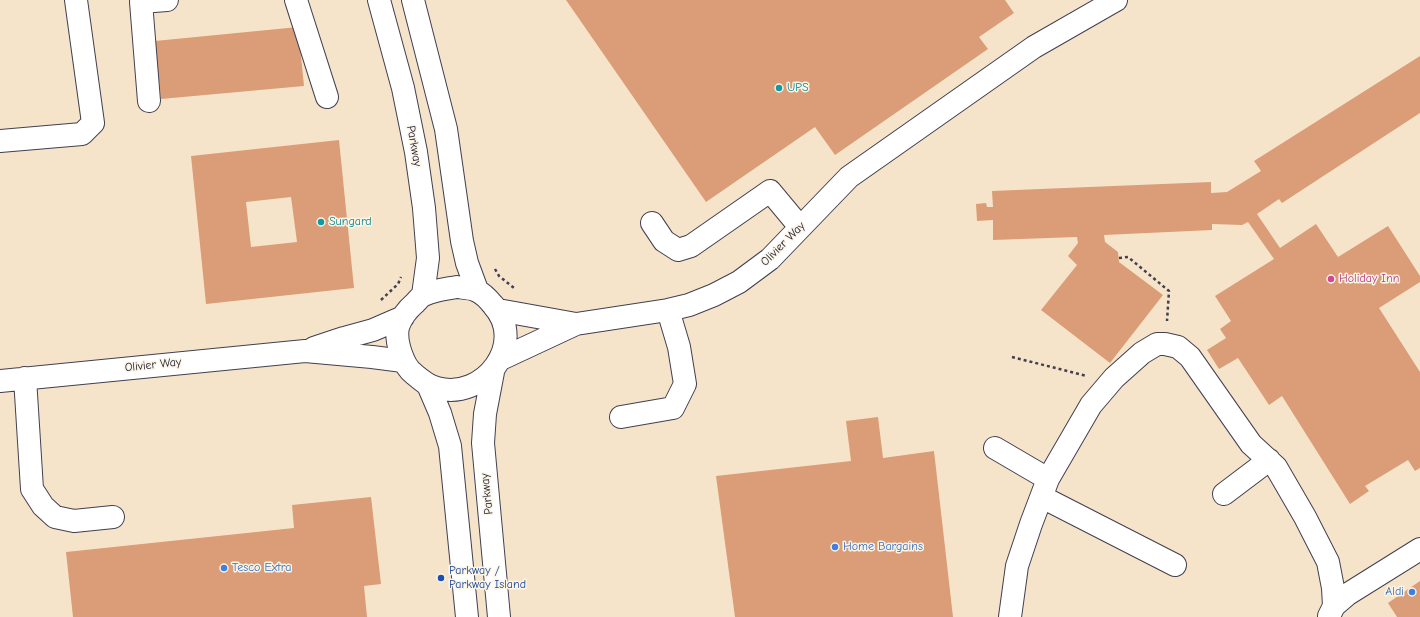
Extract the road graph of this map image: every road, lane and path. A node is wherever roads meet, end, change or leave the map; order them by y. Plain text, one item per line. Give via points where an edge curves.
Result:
1 (76, 0) edge
2 (167, 0) edge
3 (296, 0) edge
4 (379, 0) edge
5 (413, 0) edge
6 (1116, 0) edge
7 (327, 97) dead end
8 (149, 101) dead end
9 (0, 141) edge
10 (652, 223) dead end
11 (800, 227) junction
12 (465, 255) junction
13 (1119, 258) dead end
14 (403, 272) dead end
15 (476, 290) junction
16 (519, 293) dead end
17 (423, 295) junction
18 (377, 303) dead end
19 (498, 310) junction
20 (668, 310) junction
21 (403, 317) junction
22 (576, 324) junction
23 (1165, 344) junction
24 (305, 351) junction
25 (1012, 357) dead end
26 (403, 361) junction
27 (497, 365) junction
28 (25, 378) junction
29 (0, 381) edge
30 (1111, 382) junction
31 (428, 385) junction
32 (621, 417) dead end
33 (995, 448) dead end
34 (1269, 460) junction
35 (1045, 488) junction
36 (1224, 494) dead end
37 (113, 517) dead end
38 (1420, 549) edge
39 (1175, 565) dead end
40 (1332, 611) edge
41 (467, 617) edge
42 (499, 617) edge
43 (1010, 617) edge

1 - 9 street via 93,123 82,134
2 - 8 street via 141,2
3 - 7 street
4 - 17 street, Parkway via 403,88 416,152 428,258
5 - 12 street via 446,129
6 - 11 street, Olivier Way via 1034,47 849,177
10 - 11 street via 664,241 678,250 691,246 770,191
11 - 20 street, Olivier Way via 770,259 739,282 689,305
12 - 15 street
12 - 16 path via 487,255 499,276
13 - 23 path via 1128,257 1169,291
14 - 18 path via 398,284
15 - 17 street via 456,287
15 - 19 street
17 - 21 street
19 - 22 street, Olivier Way
19 - 27 street via 505,325 506,343
20 - 22 street, Olivier Way
20 - 32 street via 679,347 685,384 673,408
21 - 24 street, Olivier Way via 373,330
21 - 26 street via 398,329 398,343
22 - 27 street, Olivier Way
23 - 30 street via 1157,344 1142,353
23 - 34 street via 1178,347 1190,358 1251,444
24 - 26 street, Olivier Way
24 - 28 street, Olivier Way
25 - 30 path
26 - 31 street via 412,373
27 - 31 street via 476,384 457,390
27 - 42 street, Parkway via 485,414 483,443
28 - 29 street, Olivier Way
28 - 37 street via 32,489 43,506 55,517 74,521
30 - 35 street via 1091,405
31 - 41 street via 450,446
33 - 35 street
34 - 36 street
34 - 40 street via 1276,467 1305,517 1328,562 1333,588
35 - 39 street
35 - 43 street via 1017,566
38 - 40 street via 1348,594

